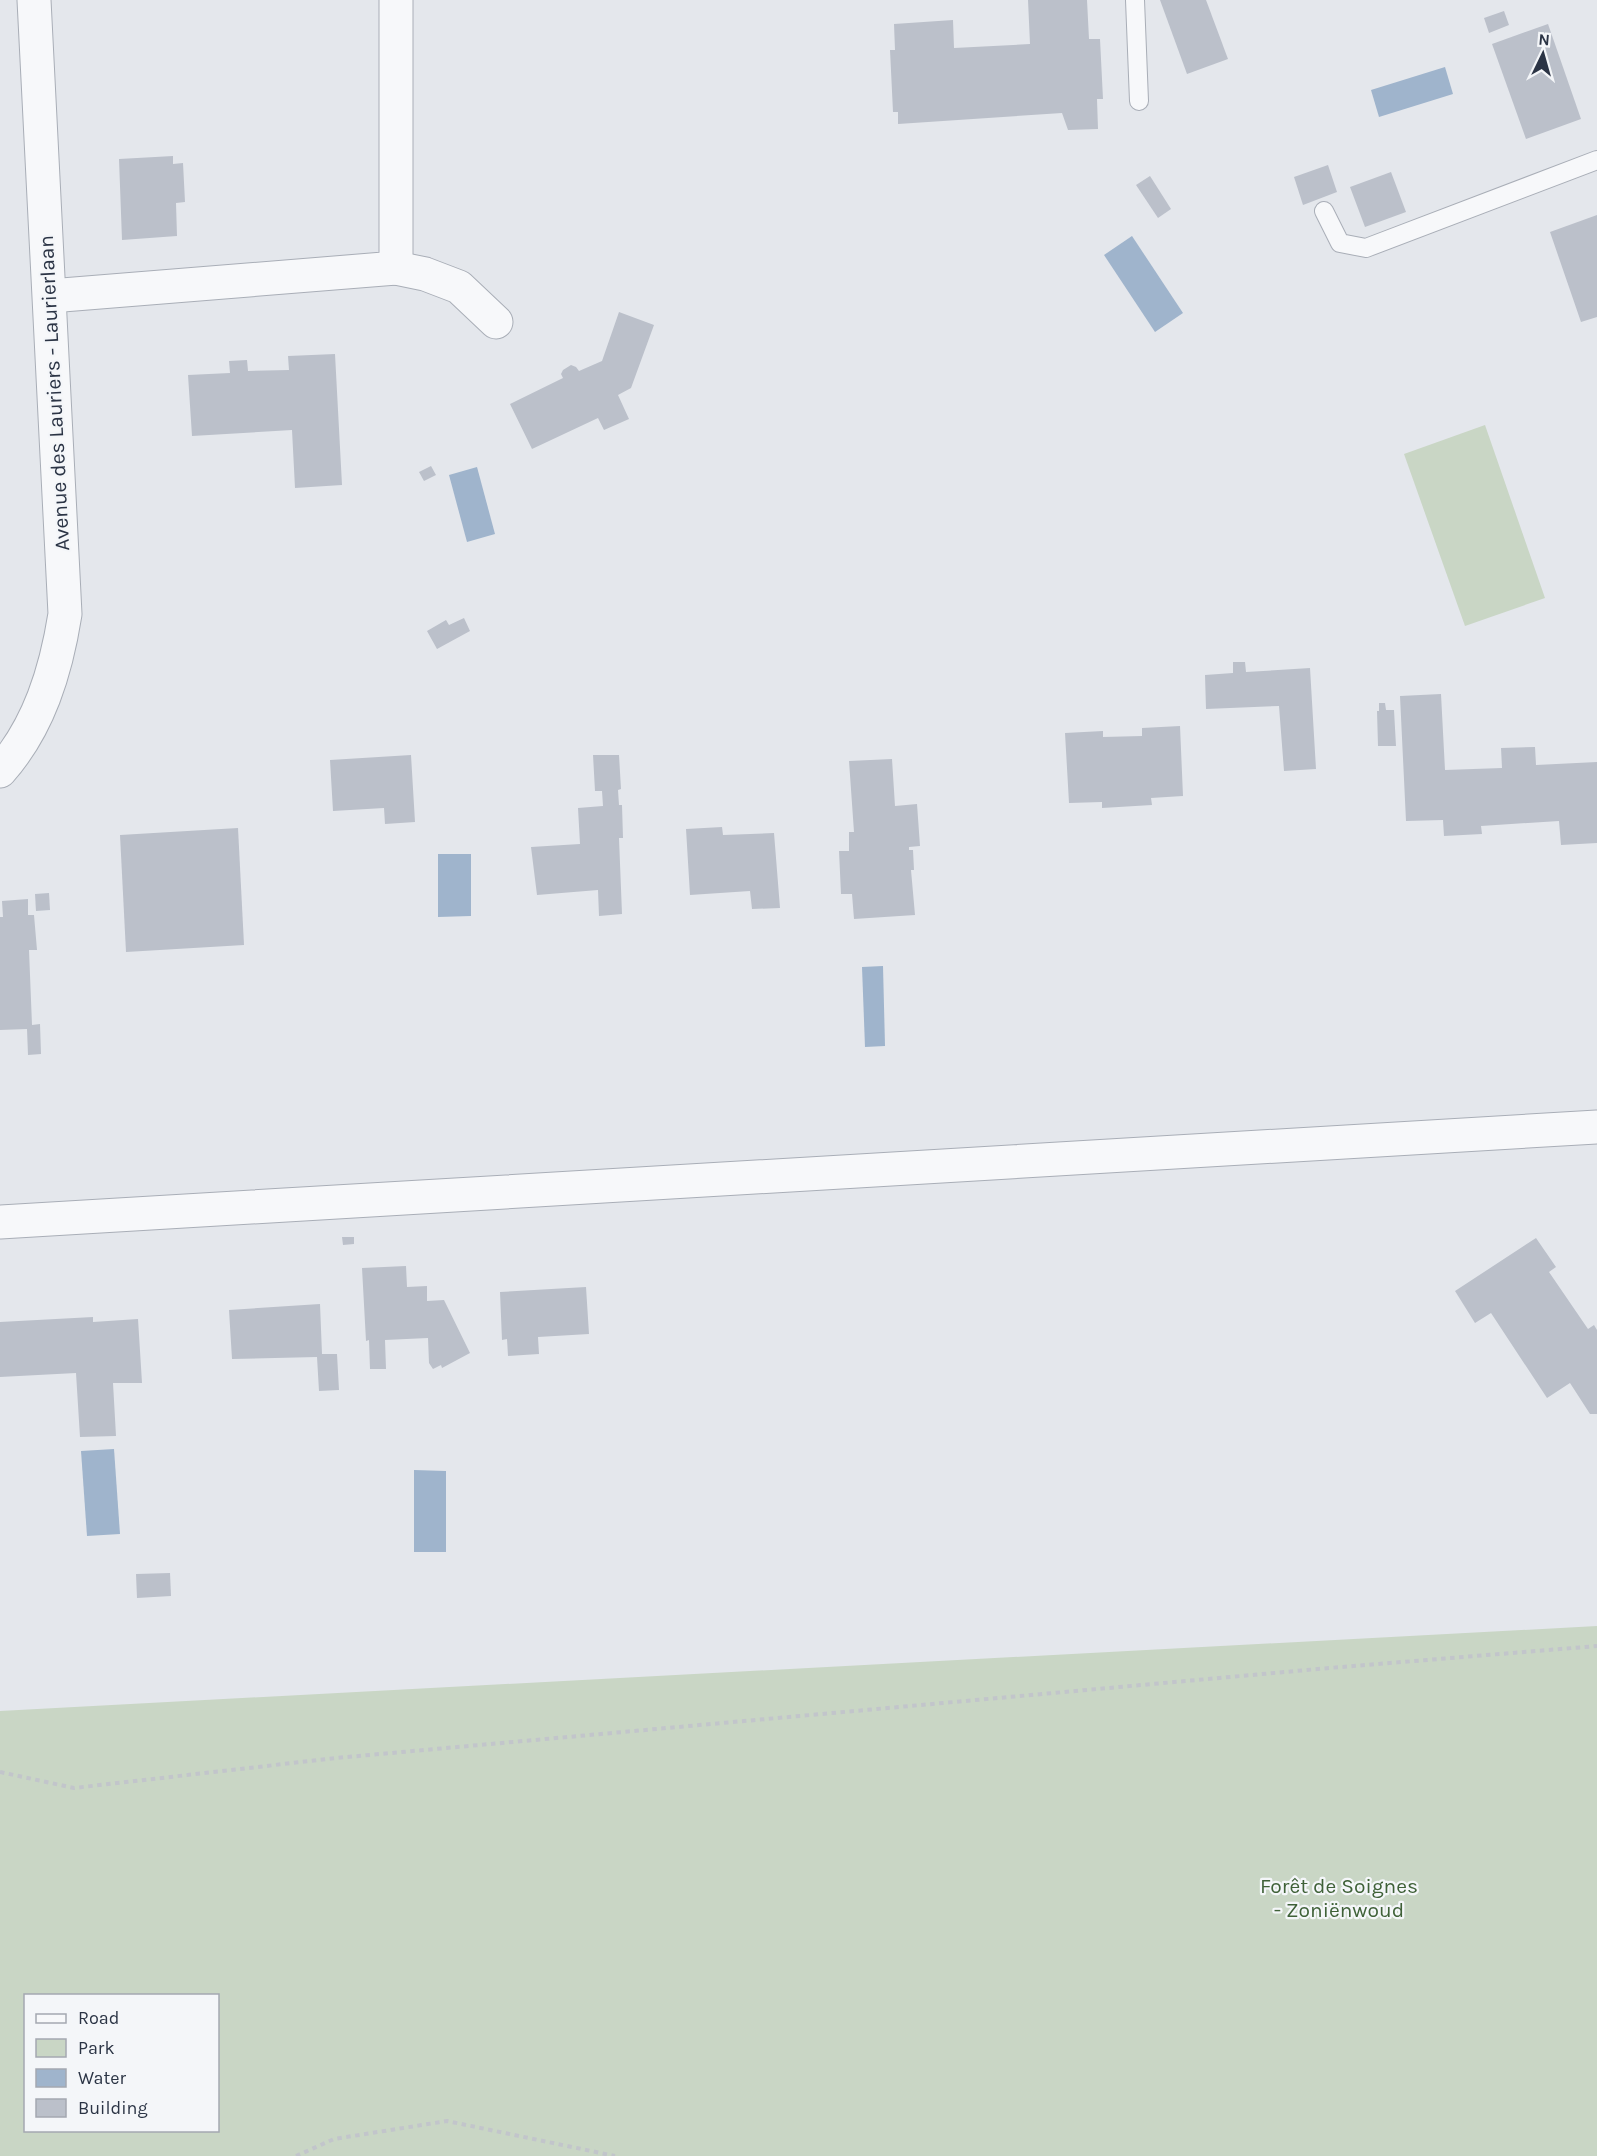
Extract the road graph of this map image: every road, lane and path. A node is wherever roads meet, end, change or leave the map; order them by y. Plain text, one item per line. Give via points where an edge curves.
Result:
1 (34, 0) edge
2 (396, 0) edge
3 (1136, 0) edge
4 (1139, 100) dead end
5 (1597, 160) edge
6 (1324, 212) dead end
7 (396, 268) junction
8 (50, 296) junction
9 (496, 322) dead end
10 (0, 771) edge
11 (1597, 1127) edge
12 (0, 1222) edge
13 (1597, 1646) edge
14 (0, 1772) edge
15 (296, 2156) edge
16 (615, 2156) edge

1 - 8 street, Avenue des Lauriers - Laurierlaan
2 - 7 street
3 - 4 lane
5 - 6 lane via 1366,248 1340,243
7 - 8 street
7 - 9 street via 459,287
8 - 10 street, Avenue des Lauriers - Laurierlaan via 65,614 60,647 36,717 15,754
11 - 12 street
13 - 14 path via 336,1758 74,1788
15 - 16 path via 334,2139 447,2121

